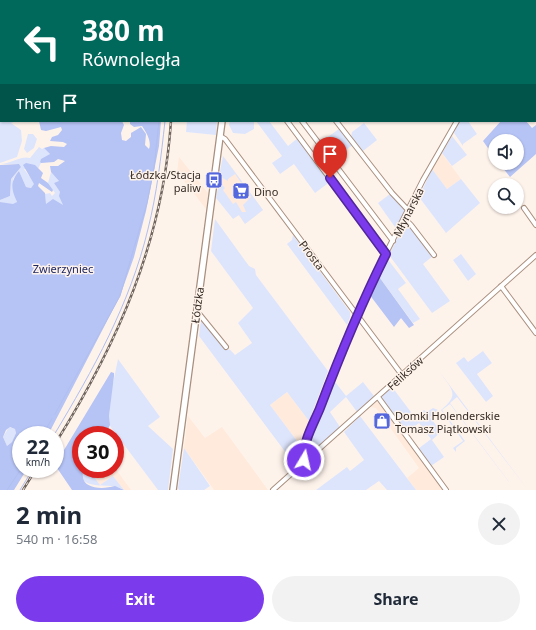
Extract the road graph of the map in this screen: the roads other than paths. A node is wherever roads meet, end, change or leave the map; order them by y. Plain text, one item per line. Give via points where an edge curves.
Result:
1 (222, 122) edge
2 (288, 122) edge
3 (303, 122) edge
4 (337, 122) edge
5 (456, 122) edge
6 (220, 136) junction
7 (524, 208) dead end
8 (408, 210) junction
9 (405, 219) junction
10 (536, 225) edge
11 (393, 241) junction
12 (386, 254) junction
13 (434, 255) dead end
14 (536, 255) edge
15 (501, 286) junction
16 (196, 313) junction
17 (358, 314) junction
18 (536, 333) edge
19 (226, 346) dead end
20 (402, 375) junction
21 (378, 397) junction
22 (305, 462) junction
23 (173, 490) edge
24 (273, 490) edge
25 (446, 490) edge

1 - 6 main road, Łódzka
2 - 12 street
3 - 11 street
4 - 8 street
5 - 8 street, Młynarska
6 - 16 main road, Łódzka
6 - 17 street, Prosta via 225,139
7 - 10 street
8 - 9 street, Młynarska
9 - 11 street, Młynarska
9 - 13 street
11 - 12 street, Młynarska
12 - 17 street, Młynarska
14 - 15 street, Feliksów
15 - 18 street
15 - 20 street, Feliksów
16 - 19 street
16 - 23 main road, Łódzka
17 - 20 street, Prosta
17 - 22 street, Młynarska via 306,444
20 - 21 street, Feliksów
21 - 22 street, Feliksów
21 - 25 street
22 - 24 street, Feliksów

